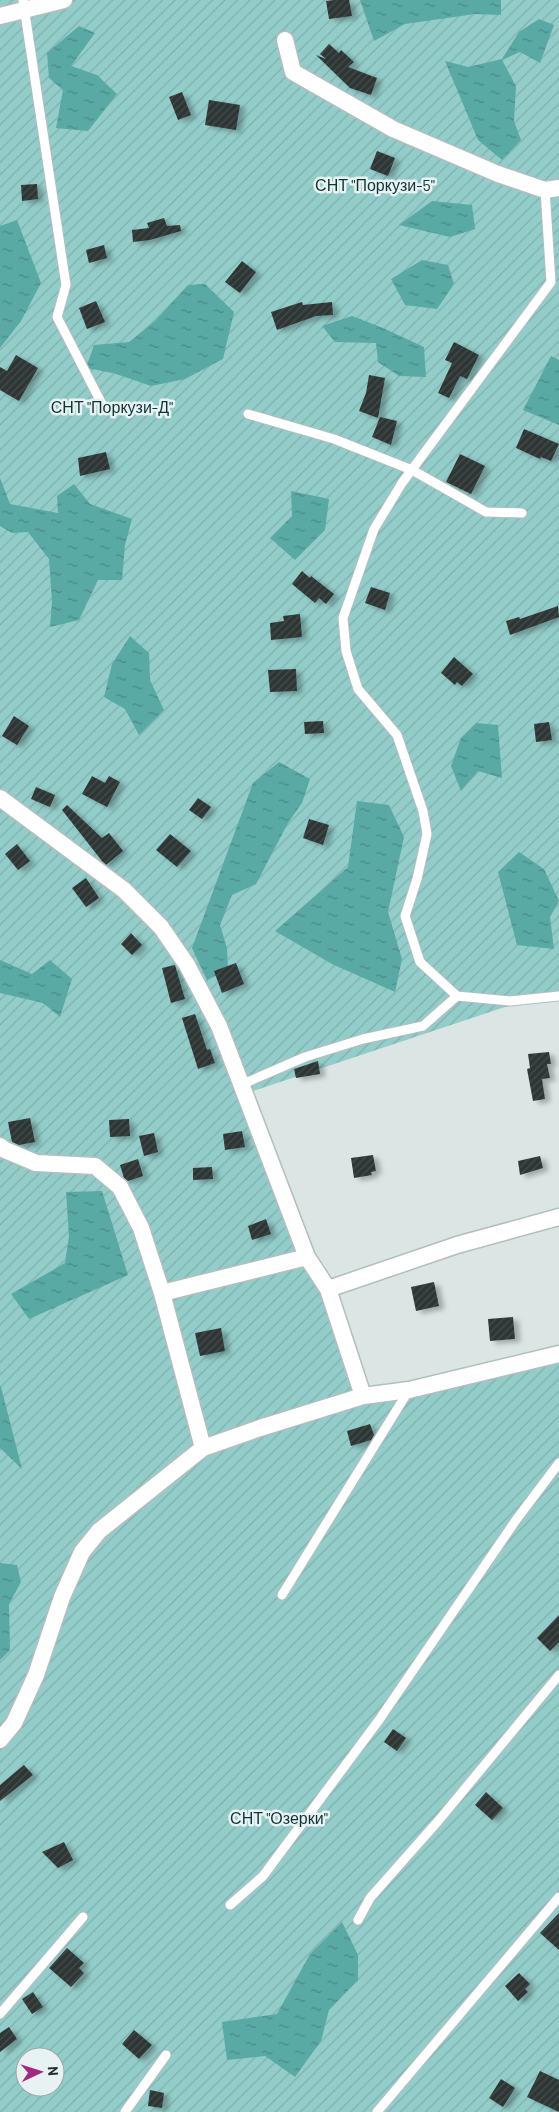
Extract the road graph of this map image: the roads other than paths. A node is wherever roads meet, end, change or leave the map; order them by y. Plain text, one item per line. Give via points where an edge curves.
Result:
1 (64, 0) edge
2 (25, 5) edge
3 (0, 16) edge
4 (285, 40) dead end
5 (552, 189) edge
6 (104, 408) dead end
7 (248, 414) dead end
8 (412, 470) junction
9 (522, 513) dead end
10 (0, 798) edge
11 (457, 996) junction
12 (559, 996) edge
13 (243, 1084) junction
14 (0, 1146) edge
15 (559, 1217) edge
16 (307, 1257) junction
17 (328, 1289) junction
18 (162, 1293) junction
19 (559, 1354) edge
20 (409, 1390) junction
21 (363, 1396) junction
22 (203, 1448) junction
23 (559, 1463) edge
24 (282, 1595) dead end
25 (559, 1675) edge
26 (0, 1740) edge
27 (559, 1897) edge
28 (230, 1905) dead end
29 (83, 1917) dead end
30 (358, 1920) dead end
31 (0, 2014) edge
32 (166, 2056) dead end
33 (125, 2112) edge
34 (377, 2112) edge

1 - 2 street
2 - 3 street
2 - 6 lane via 66,284 58,318
4 - 5 street via 293,72 392,129 498,174
5 - 8 lane via 551,282
7 - 8 lane via 334,439
8 - 9 lane via 486,512
8 - 11 lane via 374,529 343,618 346,651 358,689 397,734 423,811 427,834 405,916 420,962
10 - 13 street via 124,890 161,927 187,965 219,1026
11 - 12 lane via 510,1001
11 - 13 lane via 423,1026 363,1039 306,1057
13 - 16 street
14 - 18 street via 36,1164 94,1166 120,1187 141,1228
15 - 17 street via 457,1245
16 - 17 street
16 - 18 street
17 - 21 street
18 - 22 street
19 - 20 street
20 - 21 street
20 - 24 lane
21 - 22 street
22 - 26 street via 99,1531 82,1552 62,1597 36,1675 14,1723
23 - 28 lane via 378,1720 263,1876
25 - 30 lane via 370,1898
27 - 34 lane
29 - 31 lane
32 - 33 lane

